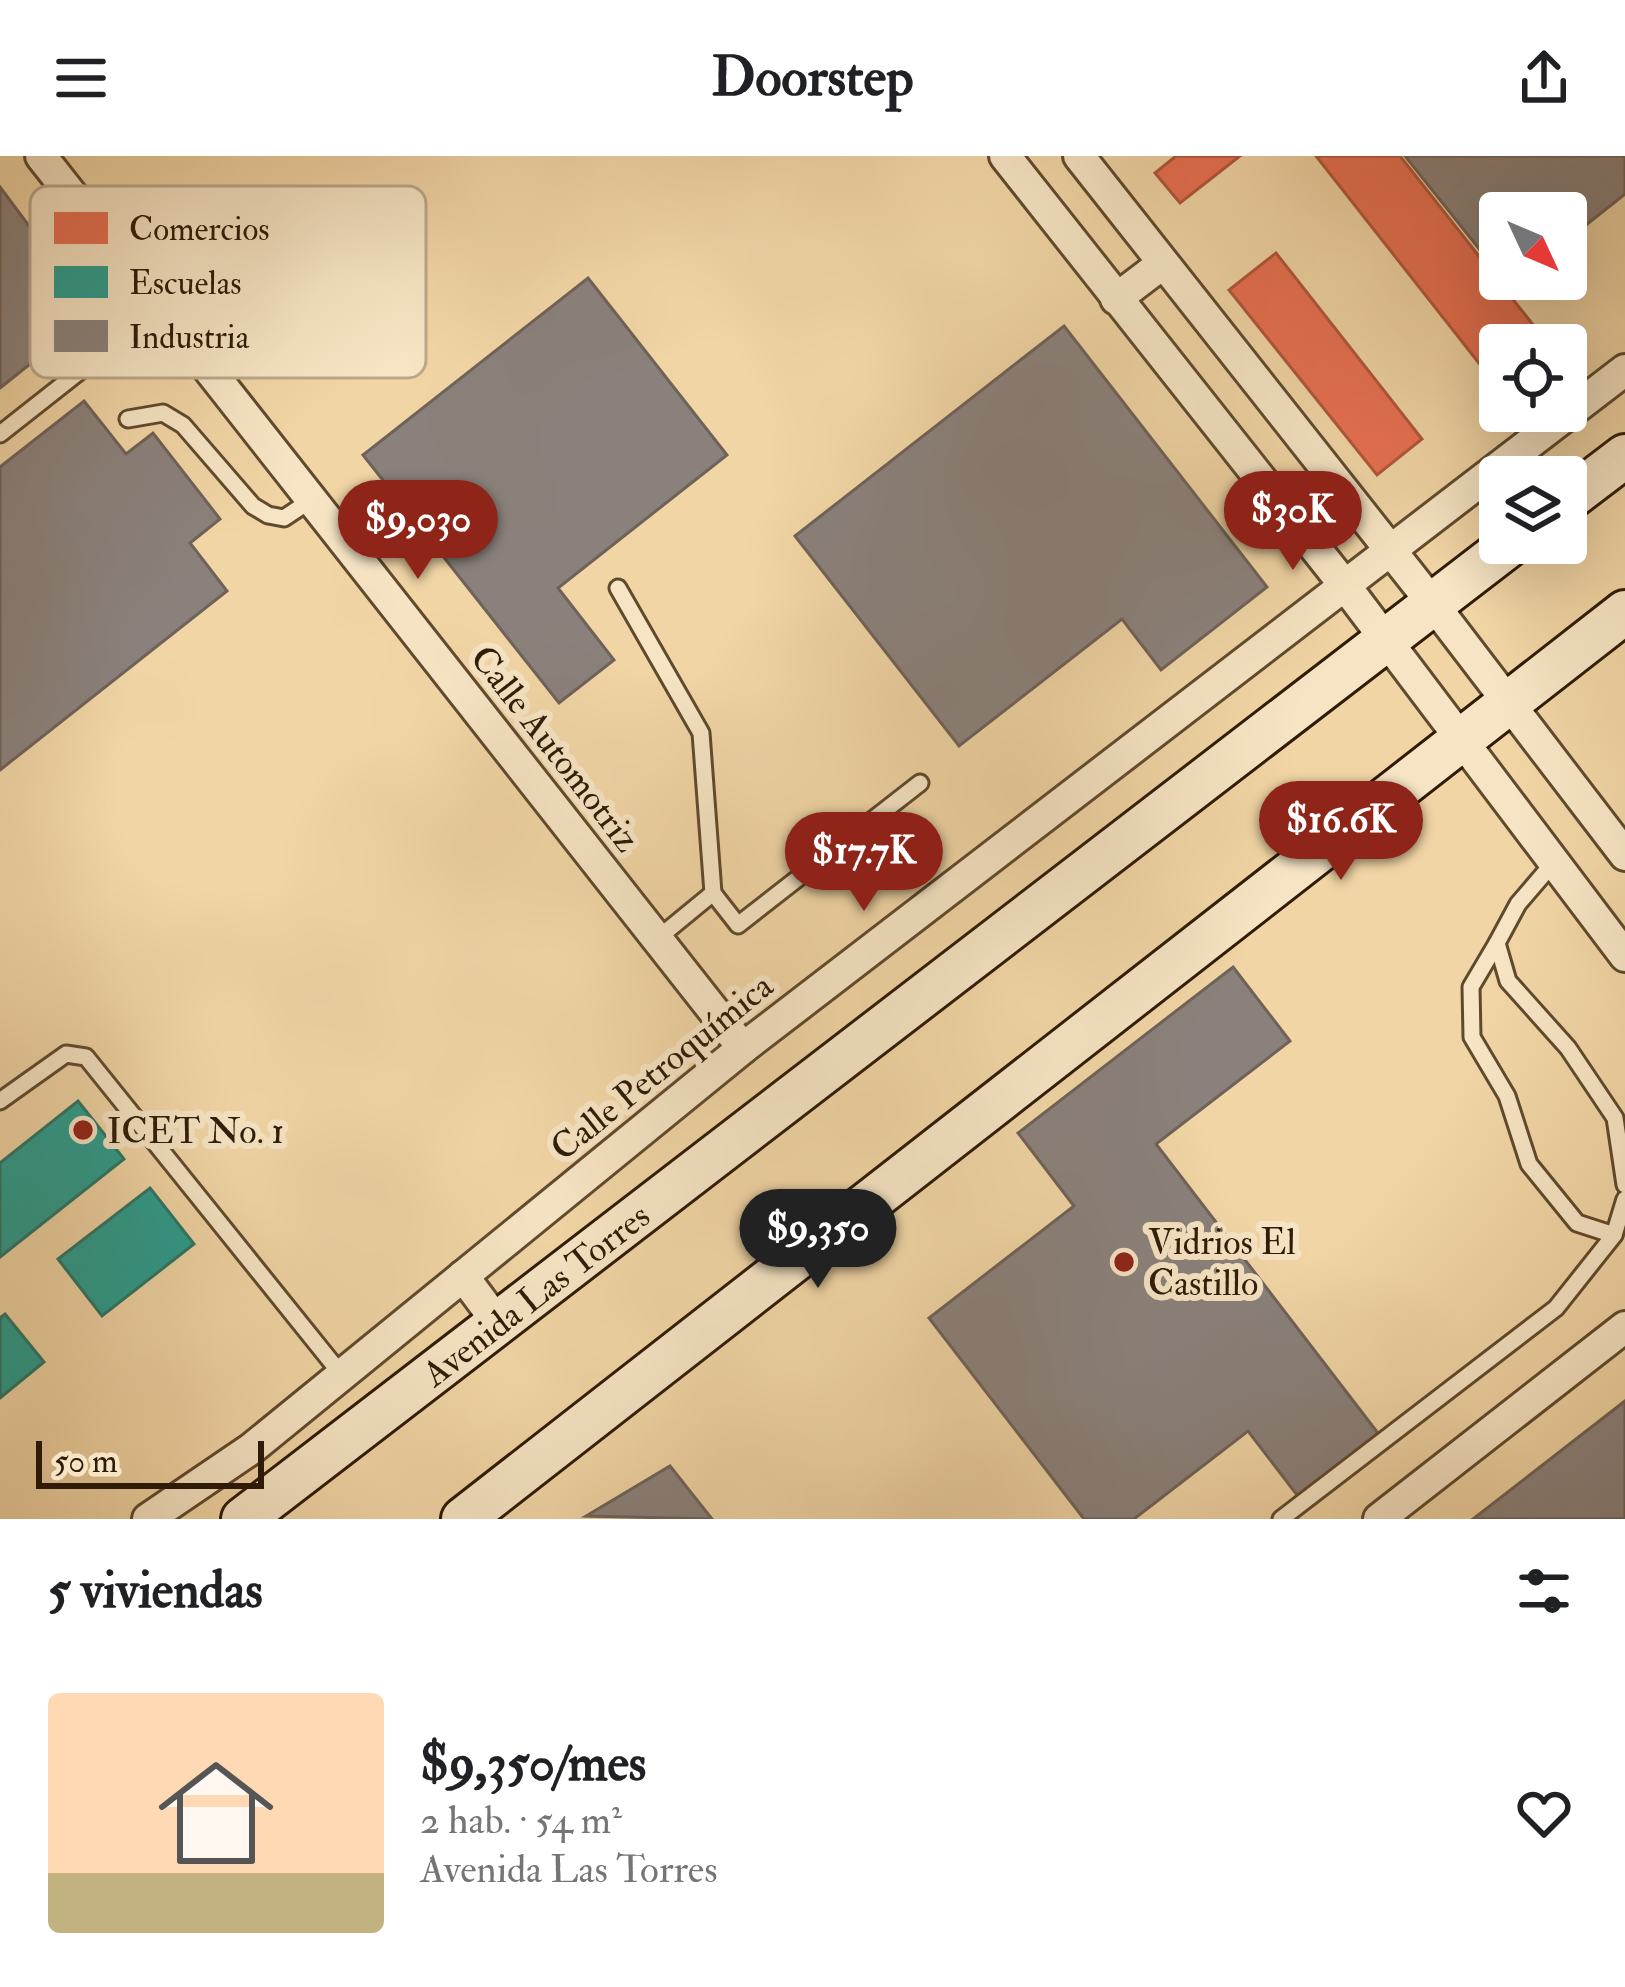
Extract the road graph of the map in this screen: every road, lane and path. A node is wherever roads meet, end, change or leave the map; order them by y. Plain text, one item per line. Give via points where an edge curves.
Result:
1 (41, 156) edge
2 (1005, 156) edge
3 (1078, 156) edge
4 (64, 186) edge
5 (1162, 264) junction
6 (1116, 299) junction
7 (1625, 370) edge
8 (71, 378) edge
9 (215, 378) edge
10 (128, 419) dead end
11 (0, 434) edge
12 (1625, 456) edge
13 (1587, 485) edge
14 (311, 500) junction
15 (1389, 551) junction
16 (1485, 564) edge
17 (1346, 587) junction
18 (618, 588) dead end
19 (1433, 604) junction
20 (1625, 611) edge
21 (1386, 639) junction
22 (1508, 703) junction
23 (1461, 740) junction
24 (920, 784) dead end
25 (1625, 855) edge
26 (1554, 862) junction
27 (713, 892) junction
28 (657, 938) junction
29 (1497, 943) junction
30 (1625, 956) edge
31 (743, 1048) junction
32 (0, 1101) edge
33 (1625, 1185) edge
34 (1625, 1199) edge
35 (1614, 1235) junction
36 (463, 1276) junction
37 (498, 1323) junction
38 (1625, 1327) edge
39 (341, 1374) junction
40 (251, 1449) junction
41 (248, 1515) edge
42 (148, 1519) edge
43 (463, 1519) edge
44 (1281, 1519) edge
45 (1379, 1519) edge

1 - 4 street, Calle Automotriz
2 - 6 street
3 - 5 street
5 - 6 street
5 - 15 street
6 - 17 street
7 - 15 street, Calle Petroquímica
8 - 11 lane
9 - 14 street, Calle Automotriz
10 - 14 lane via 163,413 183,425 268,515 284,518
12 - 13 main road
14 - 28 street, Calle Automotriz
15 - 17 street, Calle Petroquímica
15 - 19 street
16 - 19 main road, Avenida Las Torres
17 - 21 street
17 - 31 street, Calle Petroquímica
18 - 27 lane via 701,734
19 - 21 main road, Avenida Las Torres
19 - 22 street
20 - 22 main road
21 - 23 street
21 - 37 main road, Avenida Las Torres
22 - 23 main road
22 - 25 street
23 - 26 street
23 - 43 main road
24 - 27 lane via 737,925
26 - 29 lane
26 - 30 street
27 - 28 lane
28 - 31 street, Calle Automotriz
29 - 33 lane via 1508,980 1615,1118
29 - 35 lane via 1471,987 1472,1036 1507,1096 1529,1164 1576,1223
31 - 36 street, Calle Petroquímica
32 - 39 lane via 66,1054 86,1057
34 - 35 lane
35 - 44 lane via 1556,1308
36 - 37 street
36 - 39 street, Calle Petroquímica
37 - 41 main road, Avenida Las Torres
38 - 45 street
39 - 40 street, Calle Petroquímica
40 - 41 street
40 - 42 street, Calle Petroquímica

